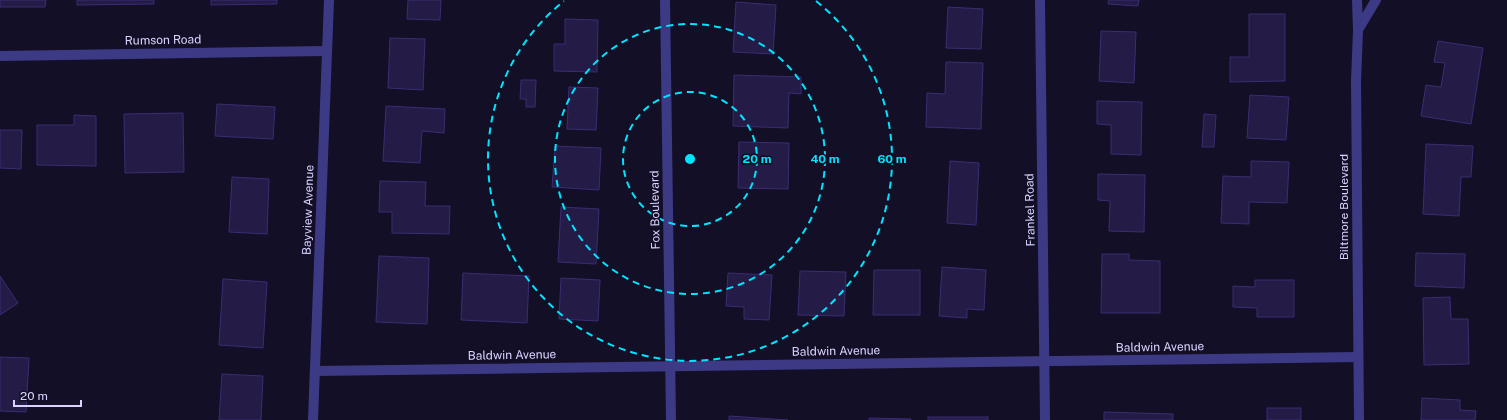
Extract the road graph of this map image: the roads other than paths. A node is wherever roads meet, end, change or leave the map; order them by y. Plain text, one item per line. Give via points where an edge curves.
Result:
1 (329, 0) edge
2 (665, 0) edge
3 (1040, 0) edge
4 (1357, 0) edge
5 (1376, 0) edge
6 (1358, 30) junction
7 (327, 51) junction
8 (0, 56) edge
9 (1358, 357) junction
10 (1045, 362) junction
11 (670, 366) junction
12 (315, 371) junction
13 (313, 420) edge
14 (671, 420) edge
15 (1045, 420) edge
16 (1359, 420) edge

1 - 7 street, Bayview Avenue
2 - 11 street, Fox Boulevard
3 - 10 street, Frankel Road
4 - 6 street
5 - 6 street, Biltmore Boulevard
6 - 9 street, Biltmore Boulevard
7 - 8 street, Rumson Road
7 - 12 street, Bayview Avenue
9 - 10 street, Baldwin Avenue
9 - 16 street, Biltmore Boulevard
10 - 11 street, Baldwin Avenue
10 - 15 street, Frankel Road
11 - 12 street, Baldwin Avenue
11 - 14 street, Fox Boulevard
12 - 13 street, Bayview Avenue

